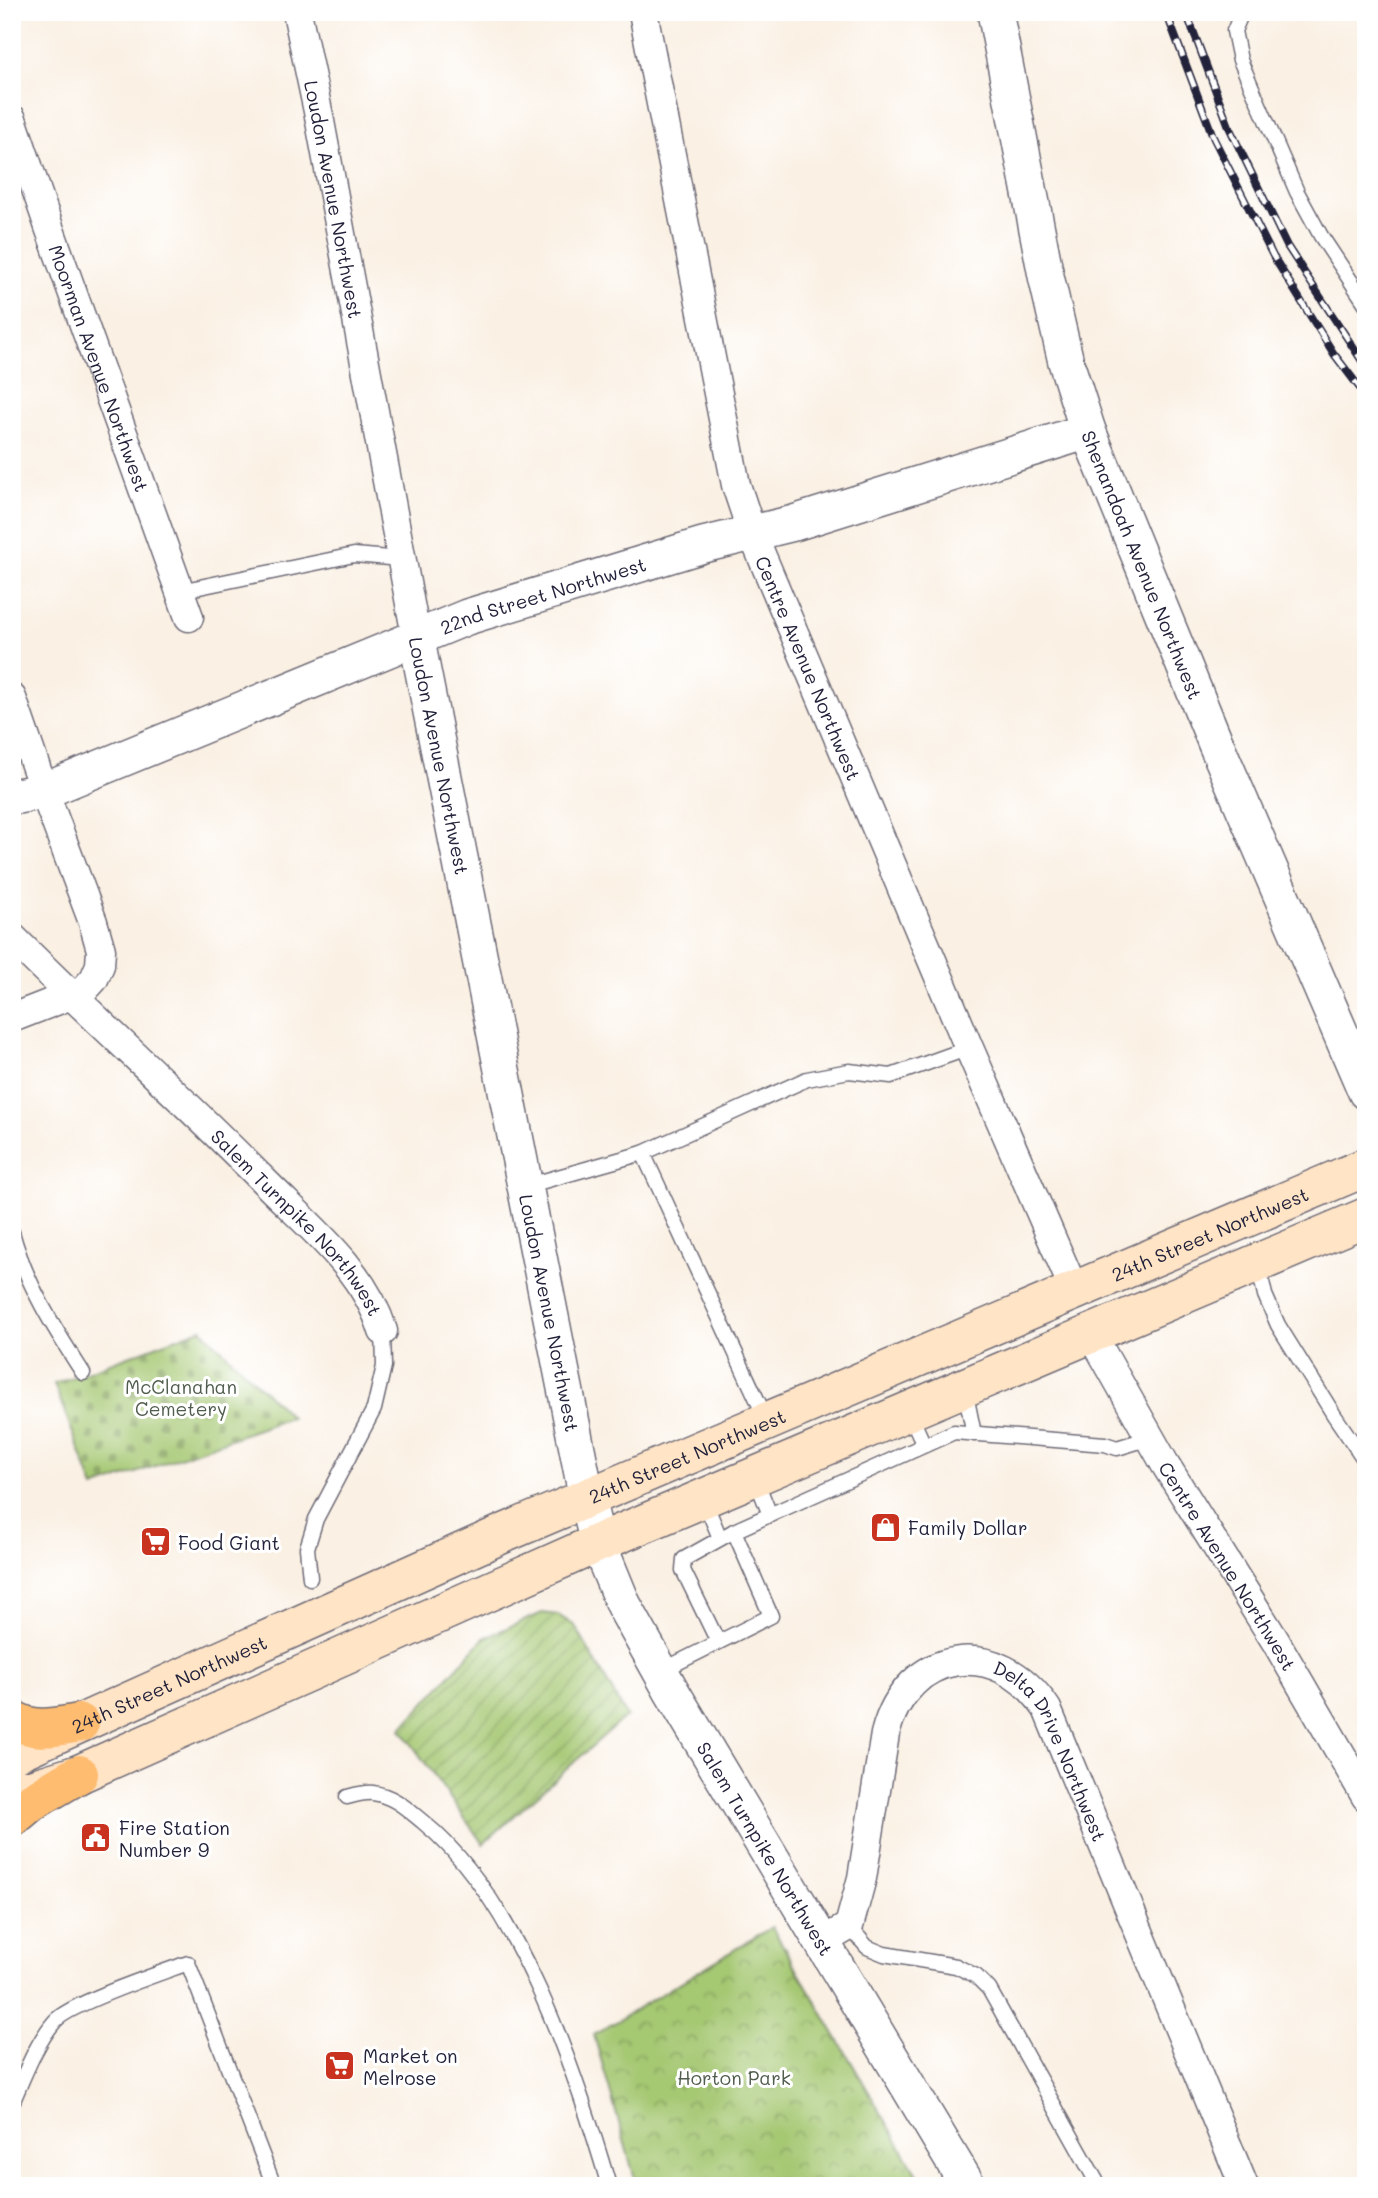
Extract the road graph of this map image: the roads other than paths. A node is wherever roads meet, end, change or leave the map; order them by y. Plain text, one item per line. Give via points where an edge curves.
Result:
1 (297, 12) edge
2 (643, 12) edge
3 (995, 12) edge
4 (1242, 12) edge
5 (12, 119) edge
6 (1366, 304) edge
7 (1087, 431) junction
8 (752, 533) junction
9 (401, 559) junction
10 (185, 604) joint
11 (416, 636) junction
12 (12, 698) edge
13 (28, 794) edge
14 (12, 937) edge
15 (73, 996) junction
16 (12, 1018) edge
17 (969, 1048) junction
18 (1366, 1092) edge
19 (643, 1153) junction
20 (1366, 1167) edge
21 (525, 1187) junction
22 (1366, 1217) edge
23 (12, 1232) edge
24 (1257, 1262) junction
25 (1075, 1292) junction
26 (383, 1331) joint
27 (1091, 1333) junction
28 (83, 1373) dead end
29 (964, 1388) junction
30 (909, 1411) junction
31 (767, 1422) junction
32 (974, 1434) junction
33 (1150, 1438) junction
34 (924, 1445) junction
35 (1366, 1462) edge
36 (755, 1477) junction
37 (587, 1499) junction
38 (703, 1499) junction
39 (770, 1515) junction
40 (734, 1531) junction
41 (720, 1538) junction
42 (598, 1543) junction
43 (310, 1578) dead end
44 (718, 1642) junction
45 (661, 1671) junction
46 (172, 1706) junction
47 (12, 1719) edge
48 (79, 1723) junction
49 (12, 1754) edge
50 (79, 1774) junction
51 (12, 1789) edge
52 (347, 1797) dead end
53 (1366, 1797) edge
54 (12, 1818) edge
55 (836, 1933) junction
56 (12, 2102) edge
57 (274, 2186) edge
58 (609, 2186) edge
59 (968, 2186) edge
60 (1099, 2186) edge
61 (1244, 2186) edge

1 - 9 street, Loudon Avenue Northwest
2 - 8 street, Centre Avenue Northwest via 736,485
3 - 7 street, Shenandoah Avenue Northwest via 1046,276
4 - 6 lane via 1234,31 1240,60 1297,192
5 - 10 street, Moorman Avenue Northwest
7 - 8 street, 22nd Street Northwest
7 - 18 street, Shenandoah Avenue Northwest
8 - 11 street, 22nd Street Northwest
8 - 17 street, Centre Avenue Northwest
9 - 10 lane via 354,555
9 - 11 street, Loudon Avenue Northwest
11 - 13 street, 22nd Street Northwest
11 - 21 street, Loudon Avenue Northwest
12 - 13 street
13 - 15 street via 93,922 101,950 94,979
14 - 15 street, Salem Turnpike Northwest
15 - 16 street
15 - 26 street, Salem Turnpike Northwest via 335,1253 365,1289
17 - 19 lane via 891,1076 849,1071 807,1079
17 - 25 street, Centre Avenue Northwest
19 - 21 lane
19 - 31 lane
20 - 25 main road, 24th Street Northwest
21 - 37 street, Loudon Avenue Northwest
22 - 24 main road, 24th Street Northwest
23 - 28 lane via 19,1259 45,1314
24 - 27 main road, 24th Street Northwest
24 - 35 lane via 1278,1325
25 - 31 main road, 24th Street Northwest
26 - 43 lane, Salem Turnpike Northwest via 384,1366 374,1409 316,1519 307,1548
27 - 29 main road, 24th Street Northwest
27 - 33 street, Centre Avenue Northwest
29 - 30 main road, 24th Street Northwest
29 - 32 lane
30 - 34 lane
30 - 36 main road, 24th Street Northwest
31 - 37 main road, 24th Street Northwest
32 - 33 lane via 1117,1448
32 - 34 lane via 954,1432
33 - 53 street, Centre Avenue Northwest
34 - 39 lane
36 - 38 main road, 24th Street Northwest
36 - 39 lane
37 - 42 street, Salem Turnpike Northwest
37 - 46 main road, 24th Street Northwest
38 - 41 lane
38 - 42 main road, 24th Street Northwest
39 - 40 lane
40 - 41 lane
40 - 44 lane via 771,1616
41 - 44 lane via 684,1559 683,1570
42 - 45 street, Salem Turnpike Northwest via 623,1604
42 - 46 main road, 24th Street Northwest
44 - 45 lane
45 - 55 street, Salem Turnpike Northwest
46 - 48 main road, 24th Street Northwest
46 - 50 main road, 24th Street Northwest
47 - 48 main road via 33,1728
48 - 49 main road, 24th Street Northwest
50 - 51 main road, 24th Street Northwest via 31,1789
50 - 54 main road
52 - 58 lane via 371,1792 396,1800 439,1834 482,1885 520,1950 555,2029
55 - 59 street, Salem Turnpike Northwest
55 - 60 lane via 884,1954 956,1966 976,1976 989,1989
55 - 61 street, Delta Drive Northwest via 862,1878 885,1734 900,1697 914,1680 950,1663 998,1665 1021,1678 1046,1709
56 - 57 lane via 56,2019 82,2004 188,1963

